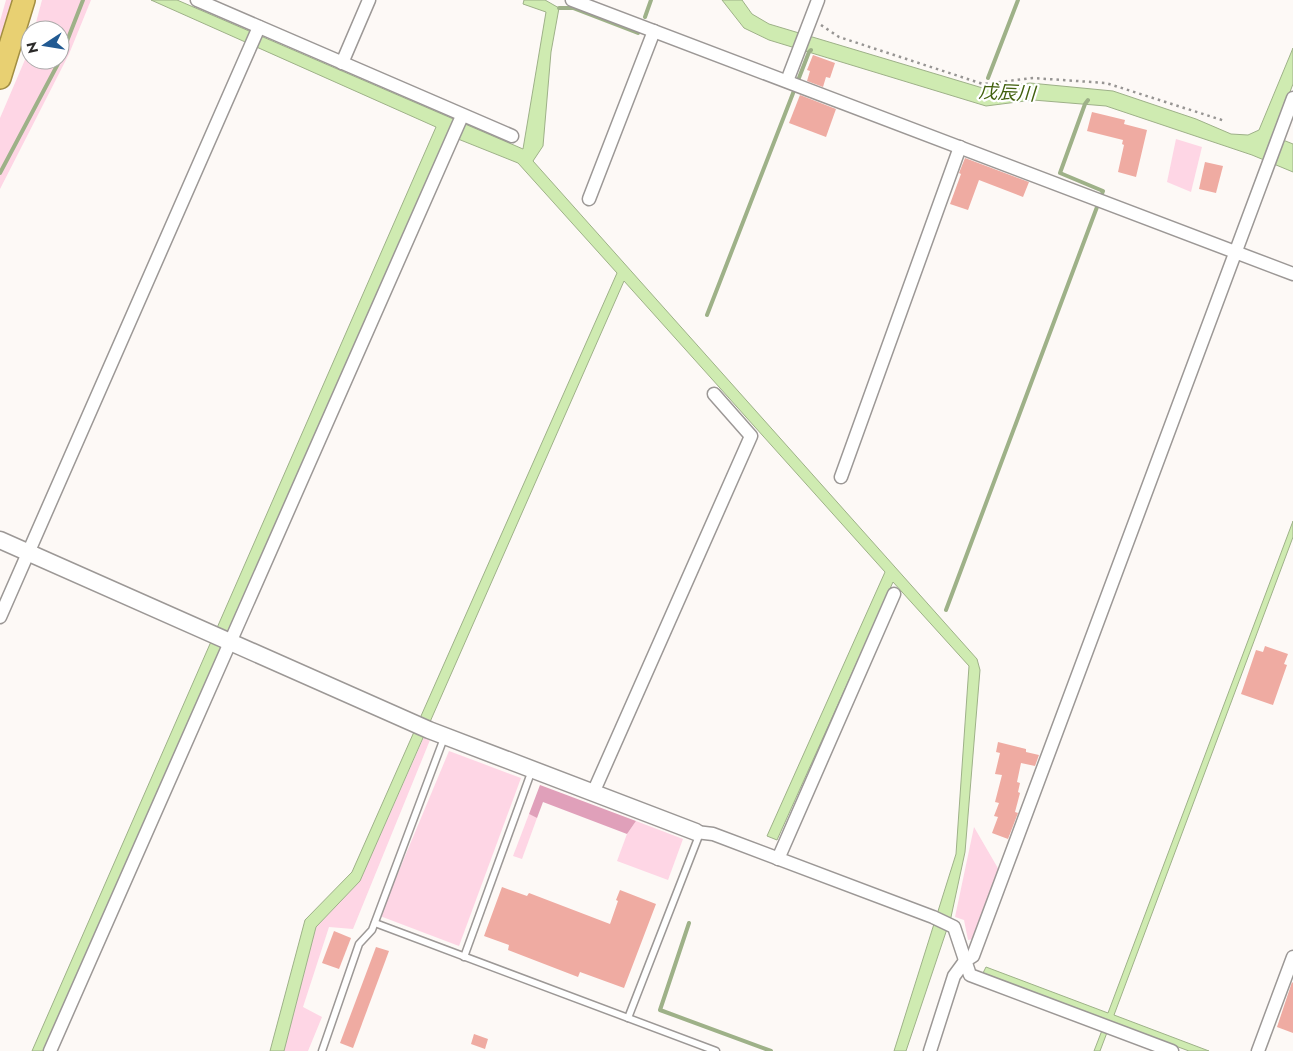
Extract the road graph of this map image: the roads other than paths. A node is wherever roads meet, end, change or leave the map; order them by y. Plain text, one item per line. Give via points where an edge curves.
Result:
1 (24, 0) edge
2 (197, 0) edge
3 (369, 0) edge
4 (572, 0) edge
5 (818, 0) edge
6 (259, 27) junction
7 (654, 31) junction
8 (342, 63) junction
9 (0, 78) edge
10 (793, 84) junction
11 (1293, 98) edge
12 (462, 116) junction
13 (512, 136) dead end
14 (960, 147) junction
15 (589, 199) dead end
16 (1235, 252) junction
17 (1293, 274) edge
18 (714, 394) dead end
19 (841, 477) dead end
20 (0, 540) edge
21 (28, 553) junction
22 (894, 594) dead end
23 (0, 616) edge
24 (230, 642) junction
25 (445, 736) junction
26 (532, 770) junction
27 (593, 793) junction
28 (698, 832) junction
29 (778, 858) junction
30 (375, 923) junction
31 (464, 957) junction
32 (1293, 957) edge
33 (965, 961) junction
34 (628, 1018) junction
35 (50, 1051) edge
36 (322, 1051) edge
37 (716, 1051) edge
38 (930, 1051) edge
39 (1172, 1051) edge
40 (1258, 1051) edge

1 - 9 highway
2 - 6 street
3 - 8 street
4 - 7 street
5 - 10 street via 797,55
6 - 8 street
6 - 21 street
7 - 10 street
7 - 15 street
8 - 12 street
10 - 14 street
11 - 16 street
12 - 13 street
12 - 24 street
14 - 16 street
14 - 19 street
16 - 17 street
16 - 33 street via 972,956
18 - 27 street via 751,436
20 - 21 street
21 - 23 street
21 - 24 street
22 - 29 street
24 - 25 street
24 - 35 street
25 - 26 street
25 - 30 lane
26 - 27 street
26 - 31 lane
27 - 28 street
28 - 29 street via 713,834
28 - 34 lane
29 - 33 street via 954,927
30 - 31 lane
30 - 36 lane via 359,944
31 - 34 lane
32 - 40 street
33 - 38 street via 954,976
33 - 39 street via 970,975
34 - 37 lane

